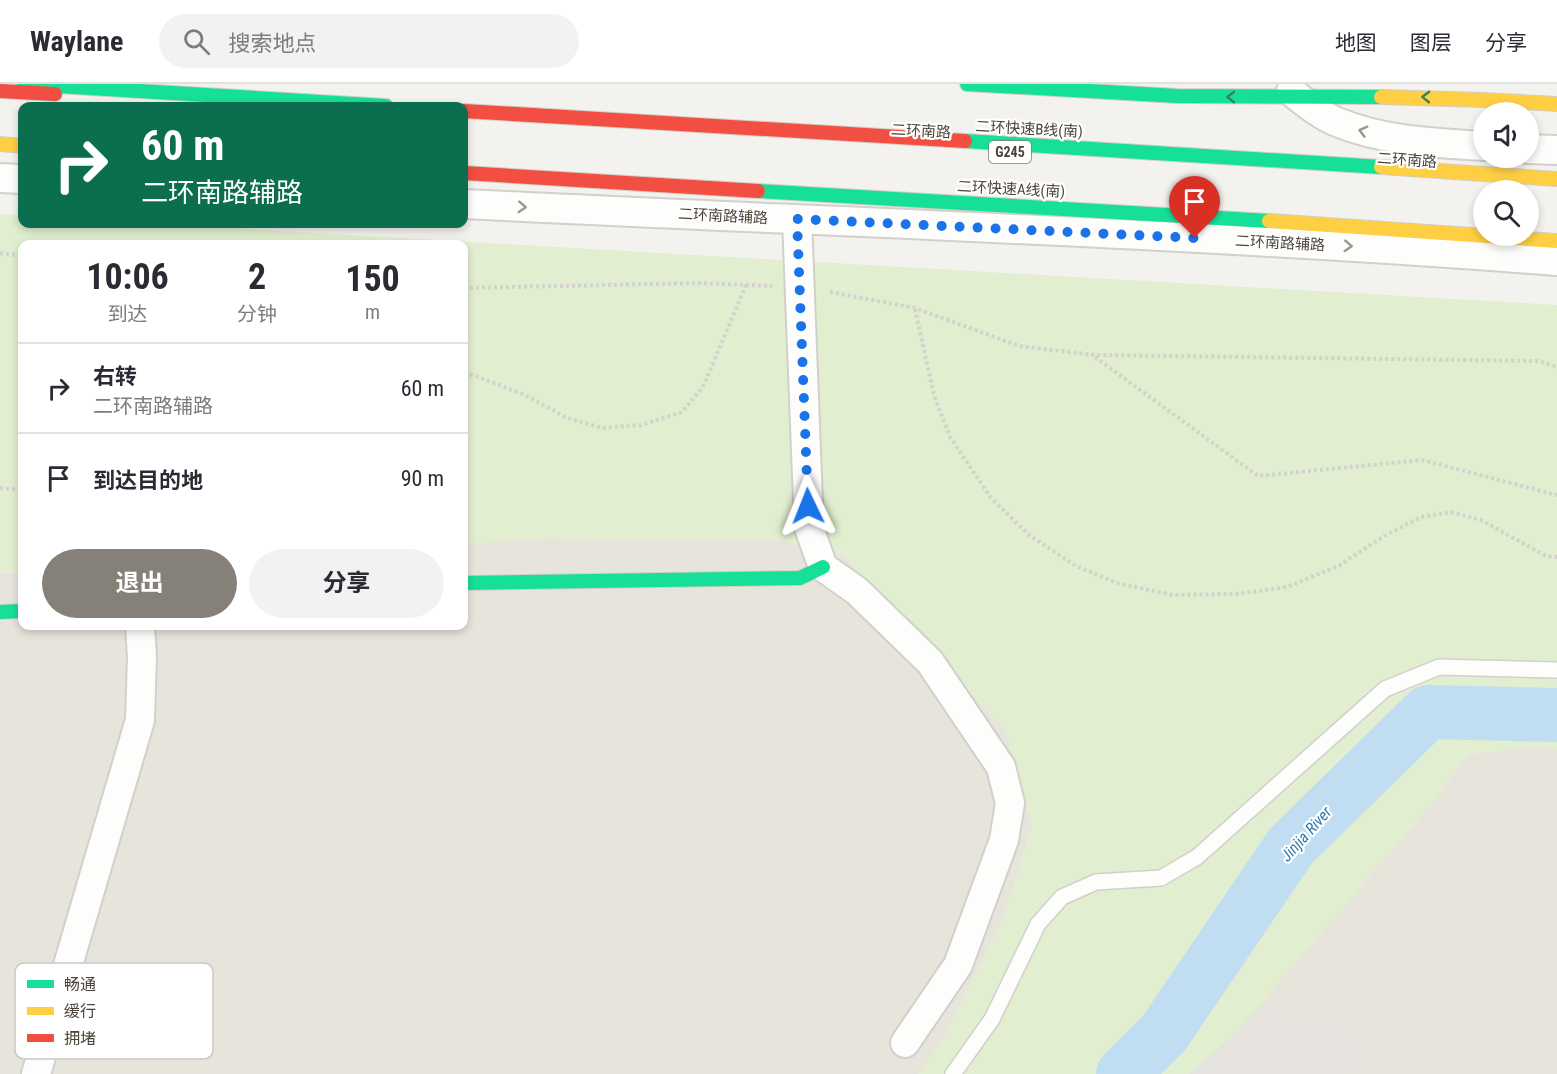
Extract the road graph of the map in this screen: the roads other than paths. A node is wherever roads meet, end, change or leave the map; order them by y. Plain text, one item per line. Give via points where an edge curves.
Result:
1 (24, 84) edge
2 (33, 84) edge
3 (90, 84) edge
4 (967, 84) edge
5 (0, 90) edge
6 (1289, 91) edge
7 (193, 102) edge
8 (320, 102) edge
9 (1557, 104) edge
10 (468, 111) edge
11 (468, 119) edge
12 (0, 135) edge
13 (18, 136) edge
14 (0, 144) edge
15 (1473, 145) edge
16 (18, 146) edge
17 (1539, 149) edge
18 (1557, 150) edge
19 (468, 163) edge
20 (468, 173) edge
21 (0, 178) edge
22 (18, 179) edge
23 (1557, 180) edge
24 (1557, 188) edge
25 (468, 204) edge
26 (797, 219) junction
27 (1473, 225) edge
28 (1539, 231) edge
29 (1557, 232) edge
30 (1557, 241) edge
31 (1557, 261) edge
32 (823, 567) junction
33 (468, 583) edge
34 (18, 611) edge
35 (0, 612) edge
36 (140, 630) edge
37 (1557, 670) edge
38 (69, 963) edge
39 (905, 1043) dead end
40 (40, 1059) edge
41 (36, 1074) edge
42 (953, 1074) edge

1 - 8 main road
2 - 3 main road
6 -> 4 main road via 1205,97
5 - 7 main road
9 -> 6 main road
15 -> 6 street via 1363,131 1336,122
10 - 23 main road, 二环快速B线(南)
11 - 24 main road, 二环南路 / G245
12 - 13 main road
14 - 16 main road
17 - 18 street
19 - 27 main road
20 - 30 main road, 二环快速A线(南)
21 - 22 street
25 -> 26 street, 二环南路辅路
26 -> 31 street, 二环南路辅路 via 1162,236
26 - 32 street via 809,528
28 - 29 main road
32 - 33 main road via 800,578
32 - 39 street via 857,591 930,662 1001,767 1010,802 1004,840 958,965
34 - 35 main road
36 - 38 street via 140,720
37 - 42 lane via 1439,667 1385,689 1197,857 1161,878 1096,882 1062,897 1038,924 992,1019
40 - 41 street

